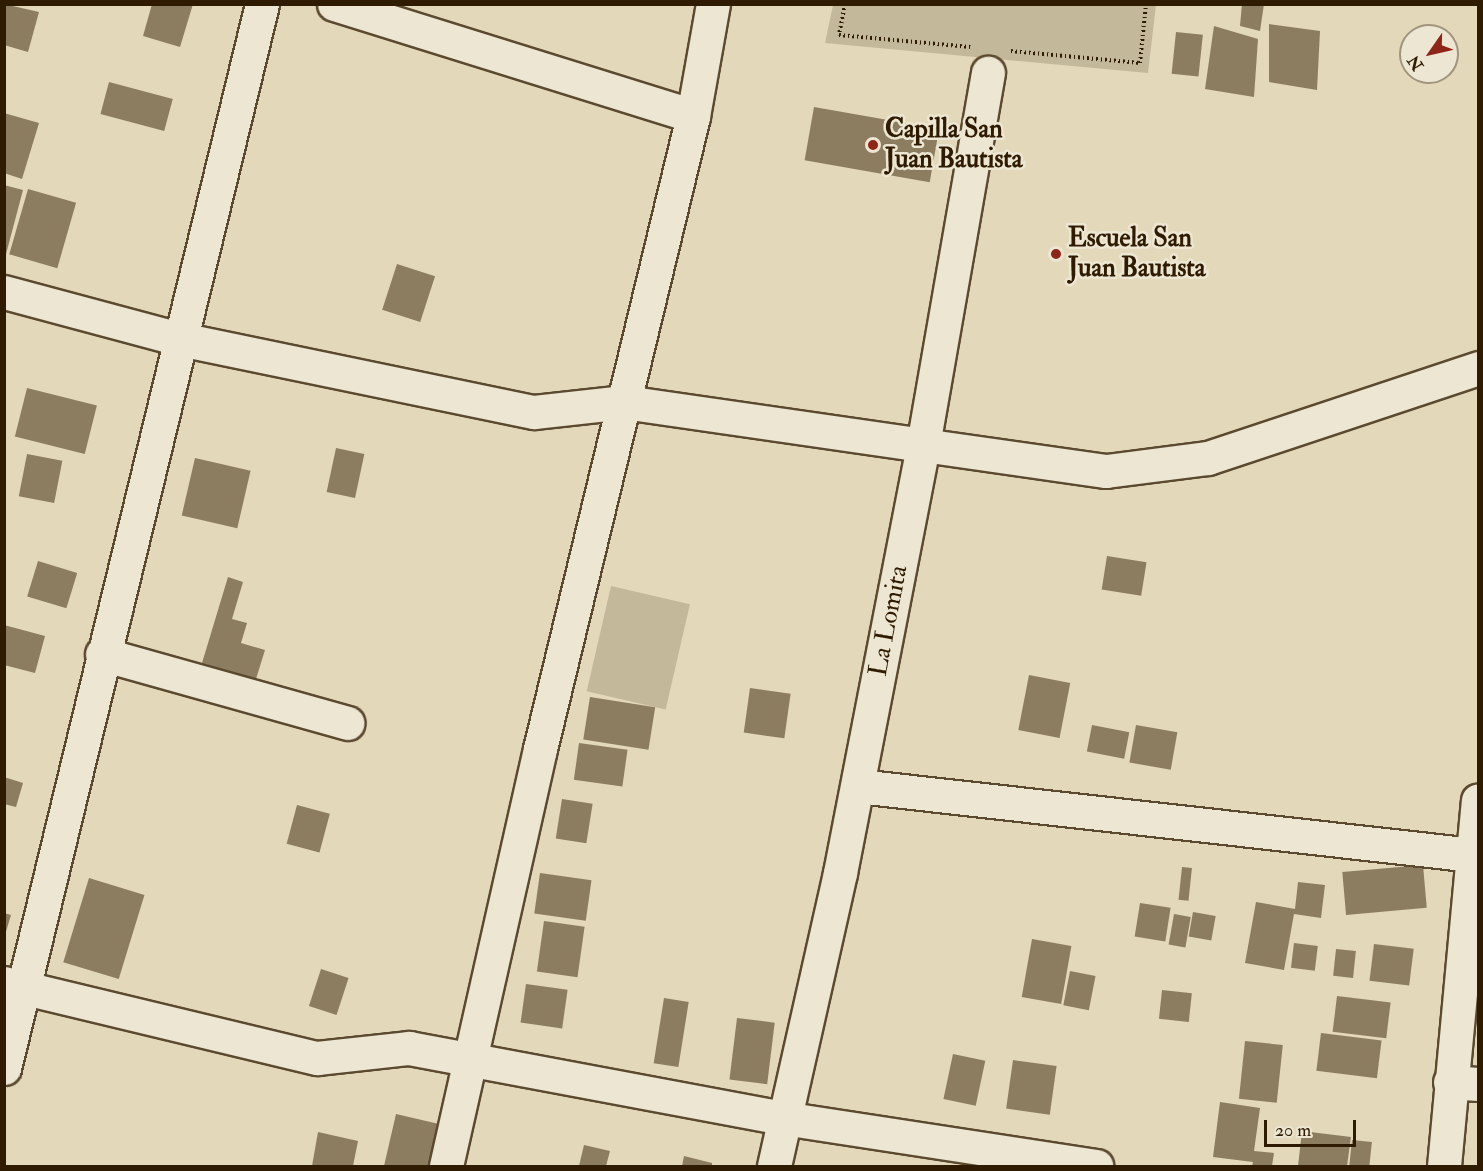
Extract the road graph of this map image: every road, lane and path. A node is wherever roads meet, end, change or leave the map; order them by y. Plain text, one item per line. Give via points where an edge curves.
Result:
1 (262, 4) edge
2 (334, 4) edge
3 (713, 4) edge
4 (988, 73) dead end
5 (693, 116) junction
6 (4, 292) edge
7 (180, 339) junction
8 (1479, 368) edge
9 (624, 402) junction
10 (923, 445) junction
11 (102, 654) junction
12 (348, 723) dead end
13 (858, 786) junction
14 (1479, 801) edge
15 (1473, 855) junction
16 (14, 985) edge
17 (469, 1061) junction
18 (4, 1068) edge
19 (1464, 1083) edge
20 (783, 1118) junction
21 (446, 1167) edge
22 (774, 1167) edge
23 (1096, 1167) edge
24 (1444, 1167) edge

1 - 7 street
2 - 5 street
3 - 5 street
4 - 10 street, La Lomita
5 - 9 street
6 - 7 street
7 - 9 street via 534,412
7 - 11 street
8 - 10 street via 1208,458 1106,471
9 - 10 street
9 - 17 street
10 - 13 street, La Lomita
11 - 12 street
11 - 16 street
13 - 15 street
13 - 20 street, La Lomita
14 - 15 street
15 - 19 street
16 - 17 street via 317,1058 409,1048
16 - 18 street
17 - 20 street
17 - 21 street
19 - 24 street
20 - 22 street, La Lomita
20 - 23 street

